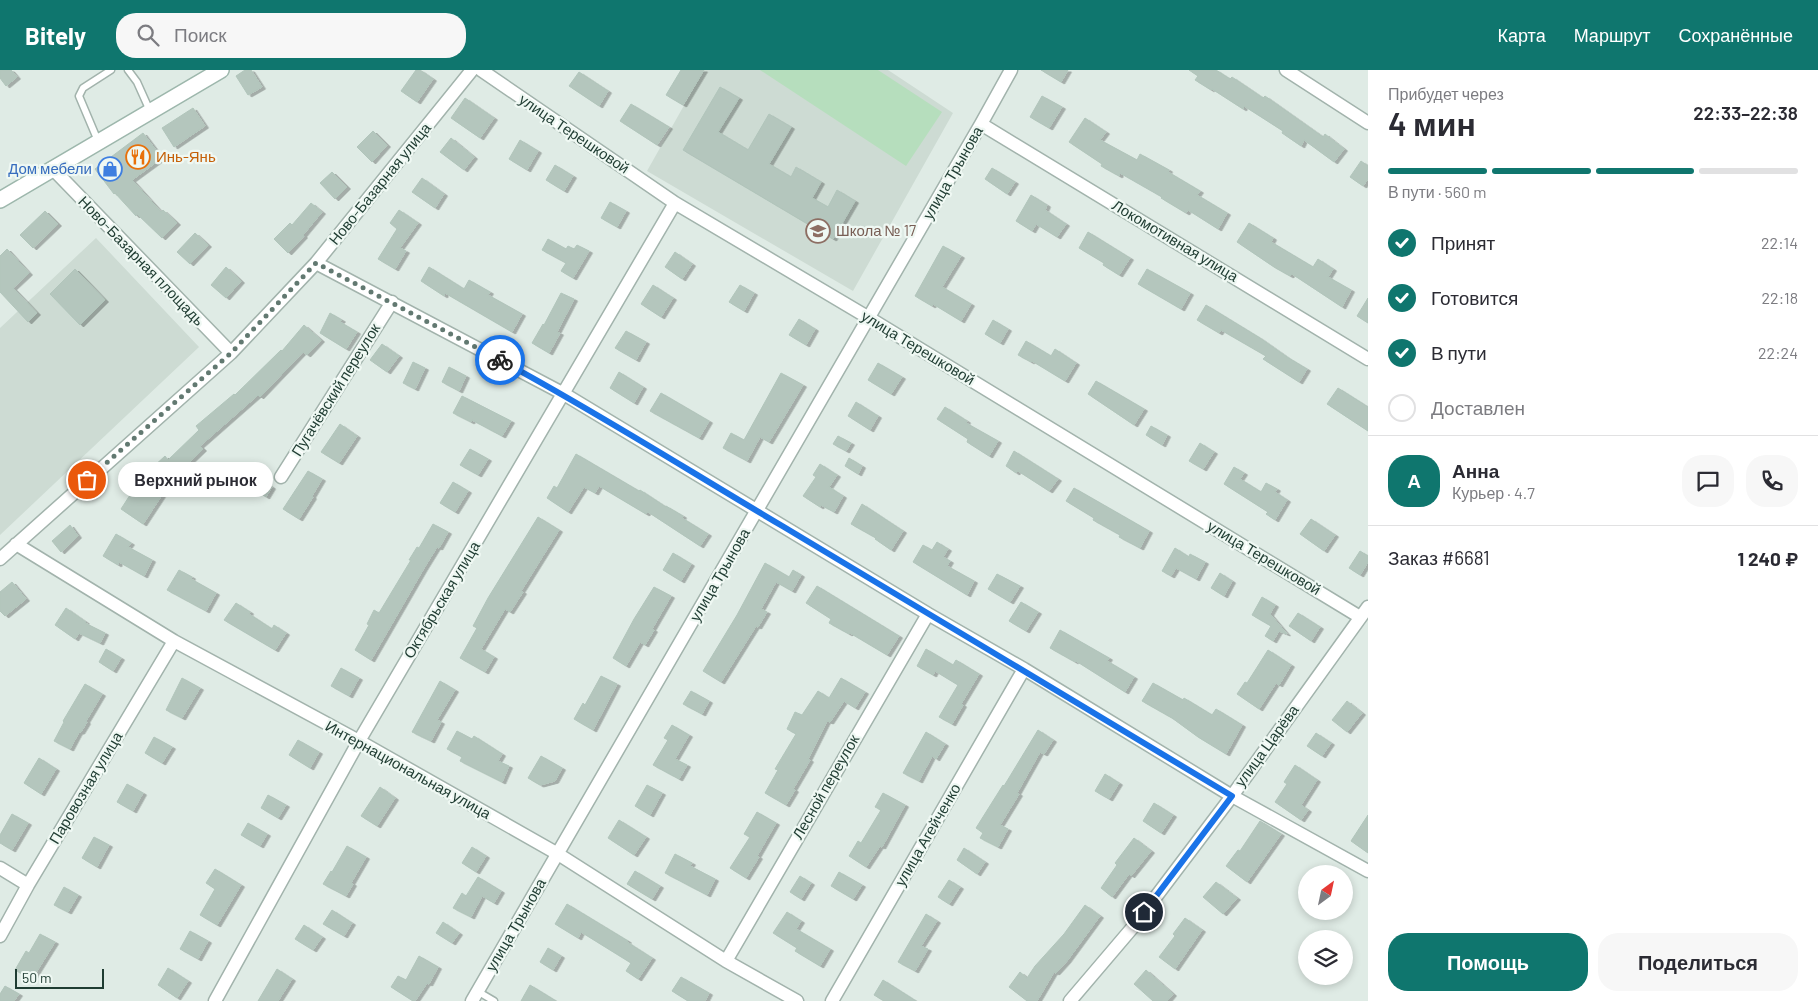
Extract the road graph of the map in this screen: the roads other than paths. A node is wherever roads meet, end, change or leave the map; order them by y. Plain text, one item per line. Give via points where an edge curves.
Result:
1 (111, 70) edge
2 (128, 70) edge
3 (220, 70) edge
4 (472, 70) edge
5 (481, 70) edge
6 (1011, 70) edge
7 (1286, 70) edge
8 (150, 111) junction
9 (1368, 123) edge
10 (981, 124) junction
11 (98, 141) junction
12 (52, 168) junction
13 (0, 200) edge
14 (675, 203) junction
15 (316, 263) junction
16 (392, 302) junction
17 (869, 318) junction
18 (231, 353) junction
19 (1368, 359) edge
20 (564, 394) junction
21 (281, 477) dead end
22 (757, 511) junction
23 (16, 544) junction
24 (0, 559) edge
25 (1364, 612) edge
26 (928, 614) junction
27 (174, 641) junction
28 (1024, 670) junction
29 (359, 741) junction
30 (1232, 796) junction
31 (558, 854) junction
32 (0, 868) edge
33 (1368, 871) edge
34 (28, 885) junction
35 (0, 936) edge
36 (726, 961) junction
37 (474, 996) edge
38 (215, 1001) edge
39 (494, 1001) edge
40 (797, 1001) edge
41 (832, 1001) edge
42 (1070, 1001) edge

1 - 11 lane via 83,88 79,96
2 - 8 lane
3 - 8 street
4 - 15 street, Ново-Базарная улица
5 - 14 street, улица Терешковой
6 - 10 street, улица Трынова
7 - 9 street
8 - 11 street
10 - 17 street, улица Трынова
10 - 19 street, Локомотивная улица
11 - 12 street
12 - 13 street
12 - 18 street, Ново-Базарная площадь
14 - 17 street, улица Терешковой
14 - 20 street, Октябрьская улица
15 - 16 street
15 - 18 street, Ново-Базарная улица
16 - 20 street
16 - 21 street, Пугачёвский переулок
17 - 22 street, улица Трынова
17 - 25 street, улица Терешковой
18 - 23 street, Ново-Базарная улица
20 - 22 street
20 - 29 street, Октябрьская улица
22 - 26 street
22 - 31 street, улица Трынова
23 - 24 street, Ново-Базарная улица
23 - 27 street, Интернациональная улица
25 - 30 street, улица Царёва
26 - 28 street
26 - 36 street, Лесной переулок
27 - 29 street, Интернациональная улица
27 - 34 street, Паровозная улица
28 - 30 street
28 - 41 street, улица Агейченко
29 - 31 street, Интернациональная улица
29 - 38 street, Октябрьская улица
30 - 33 street
30 - 42 street, улица Царёва via 1133,927
31 - 36 street, Интернациональная улица
31 - 37 street, улица Трынова
32 - 34 street
34 - 35 street, Паровозная улица
36 - 40 street, Интернациональная улица
37 - 39 lane

